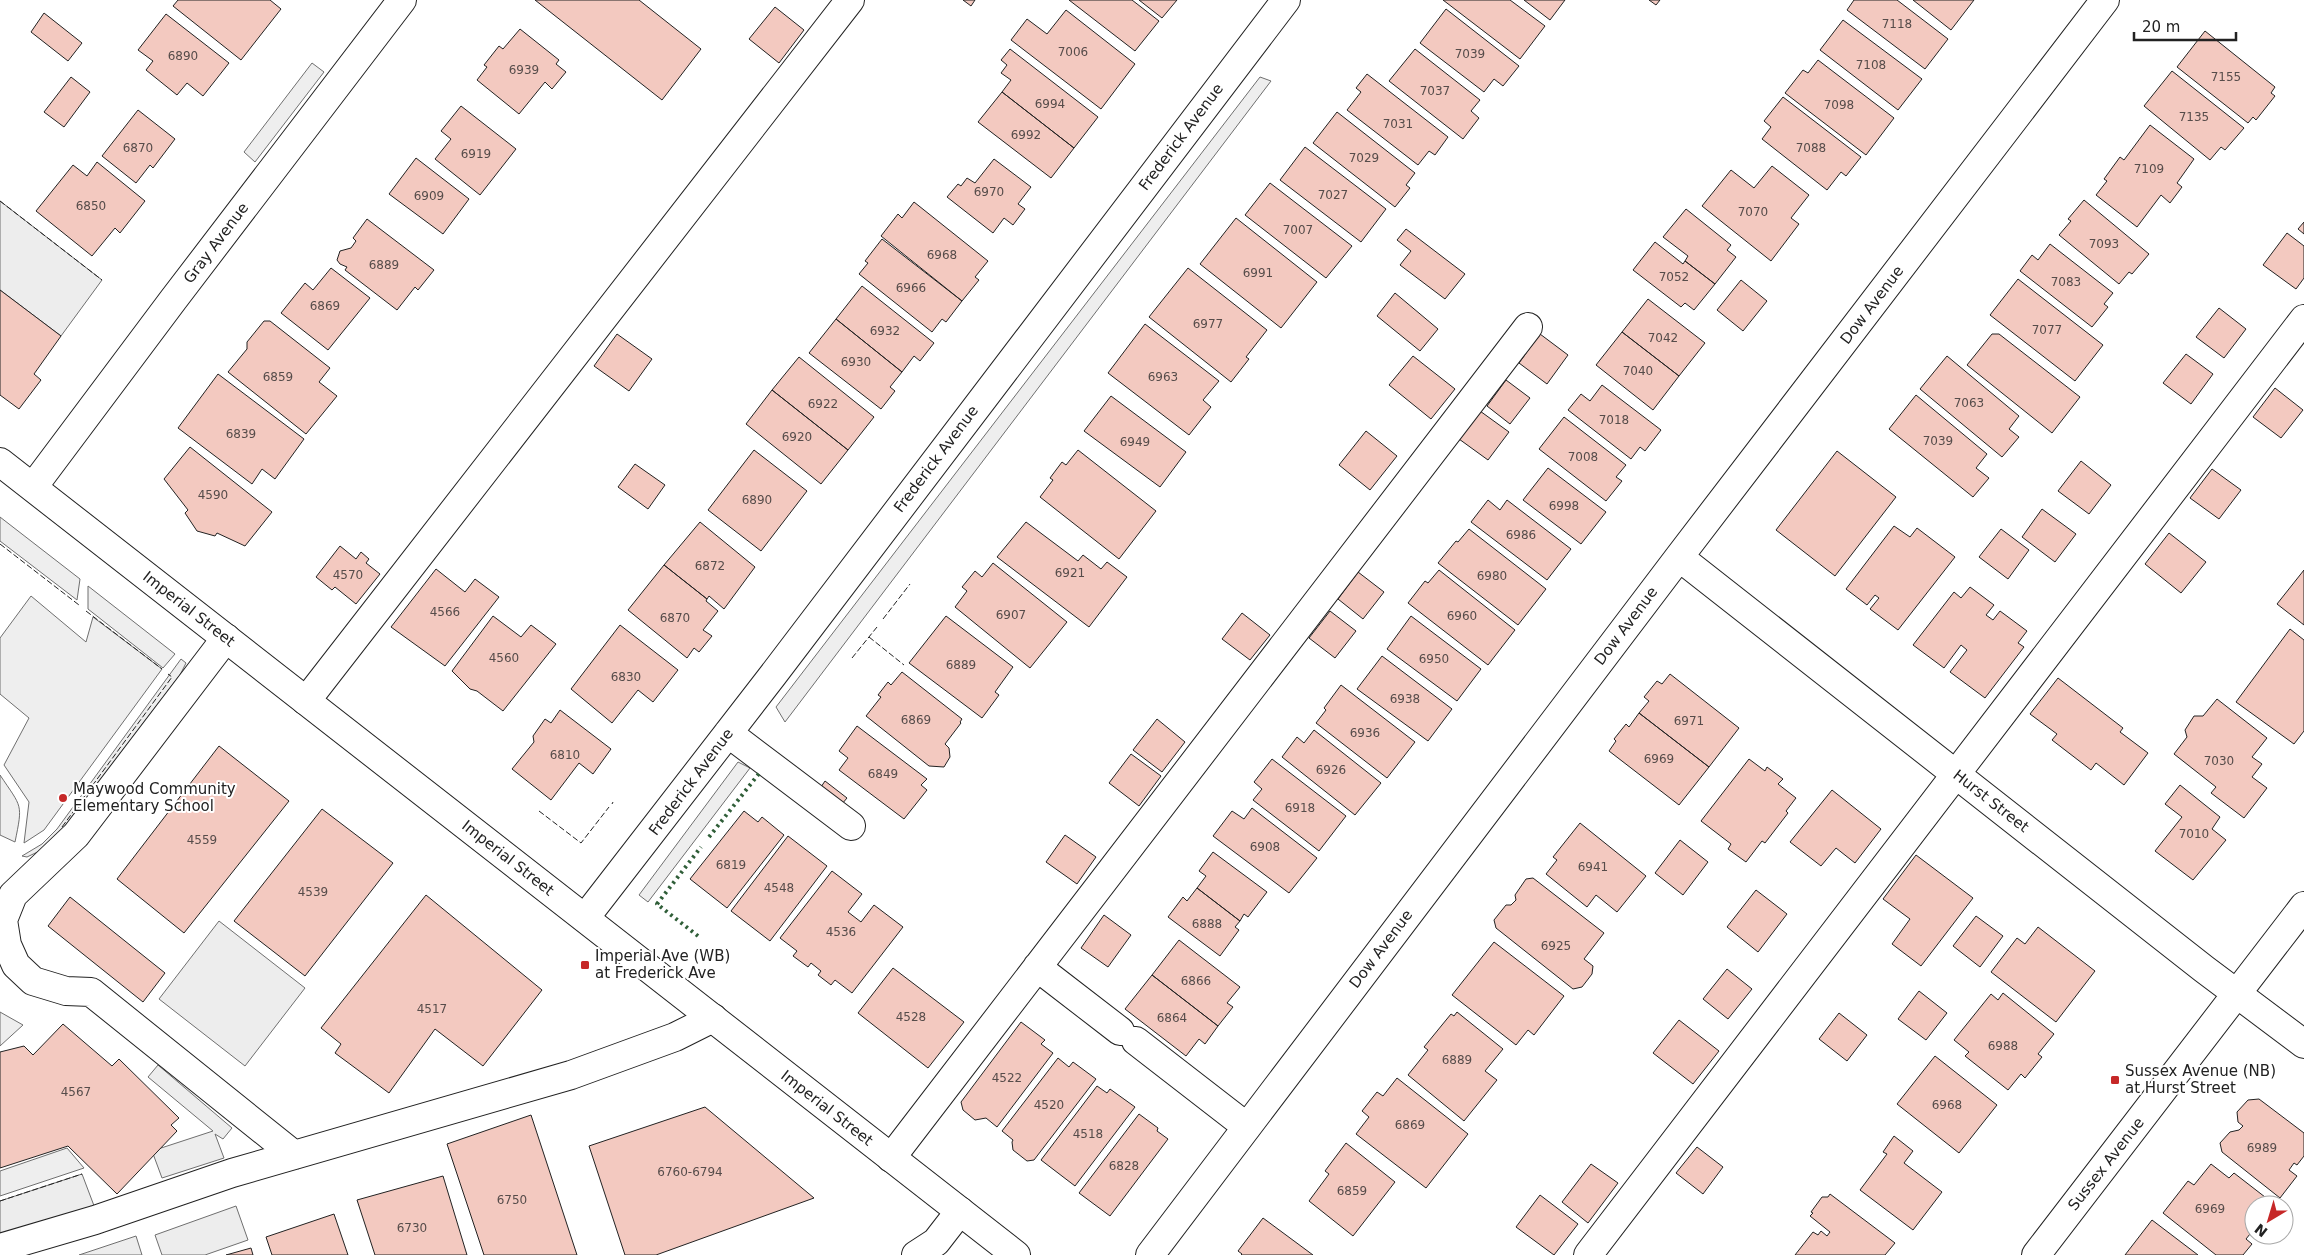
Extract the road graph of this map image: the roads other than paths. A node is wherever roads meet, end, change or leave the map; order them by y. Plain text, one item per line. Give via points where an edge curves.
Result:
1 (402, 0) edge
2 (850, 0) edge
3 (1286, 0) edge
4 (2105, 0) edge
5 (2304, 320) edge
6 (1528, 327) dead end
7 (0, 462) edge
8 (33, 488) junction
9 (1679, 556) junction
10 (226, 638) junction
11 (306, 701) junction
12 (728, 733) junction
13 (1956, 772) junction
14 (851, 826) dead end
15 (2304, 906) edge
16 (585, 918) junction
17 (1037, 967) junction
18 (2238, 994) junction
19 (713, 1018) junction
20 (2304, 1044) edge
21 (1247, 1127) junction
22 (294, 1155) junction
23 (890, 1158) junction
24 (960, 1211) junction
25 (8, 1249) edge
26 (916, 1255) edge
27 (1016, 1255) edge
28 (1150, 1255) edge
29 (1588, 1255) edge
30 (2036, 1255) edge

1 - 8 street, Gray Avenue
2 - 11 street
3 - 12 street, Frederick Avenue
4 - 9 street, Dow Avenue
5 - 13 street
6 - 17 street
7 - 8 street, Imperial Street
8 - 10 street, Imperial Street
9 - 13 street, Hurst Street
9 - 21 street, Dow Avenue
10 - 11 street, Imperial Street
10 - 22 street via 76,836 13,895 3,920 6,945 16,965 33,981 66,991 91,992
11 - 16 street, Imperial Street
12 - 14 street
12 - 16 street, Frederick Avenue
13 - 18 street, Hurst Street
13 - 29 street
15 - 18 street, Sussex Avenue
16 - 19 street, Imperial Street
17 - 21 street
17 - 23 street
18 - 20 street, Hurst Street
18 - 30 street, Sussex Avenue
19 - 22 street via 675,1037 571,1075
19 - 23 street, Imperial Street
21 - 28 street, Dow Avenue
22 - 25 street
23 - 24 street, Imperial Street
24 - 26 street via 936,1242
24 - 27 street, Imperial Street

